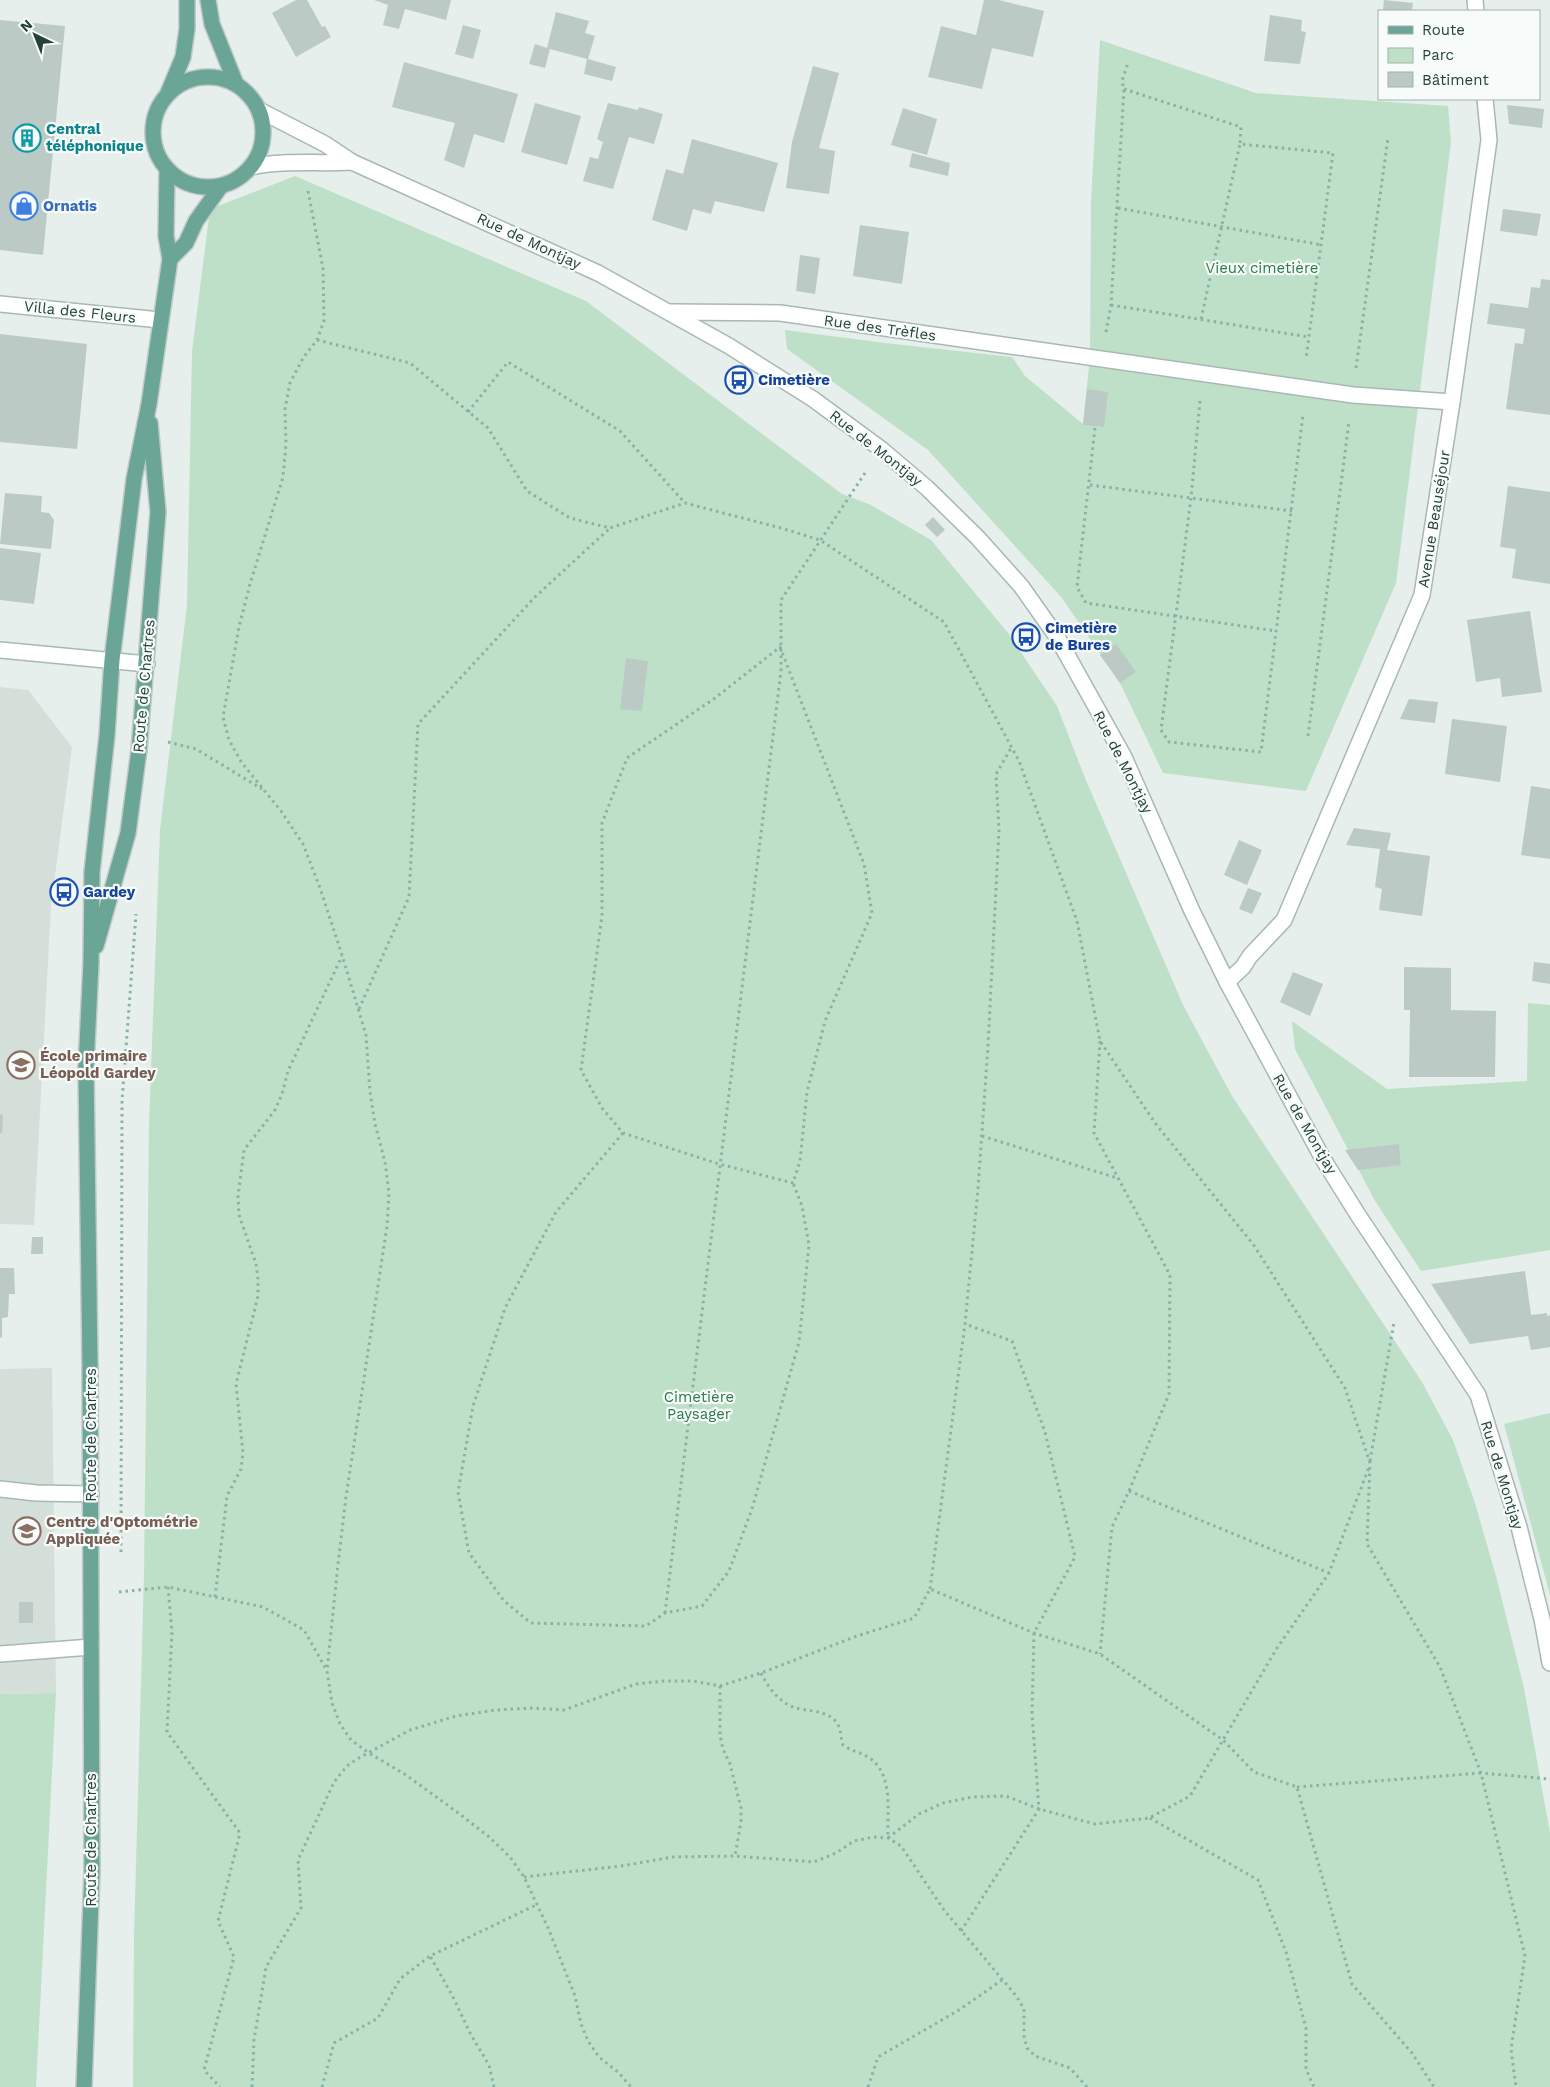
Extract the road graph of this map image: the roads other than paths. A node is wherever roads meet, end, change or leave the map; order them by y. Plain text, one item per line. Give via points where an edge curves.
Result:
1 (187, 0) edge
2 (208, 0) edge
3 (236, 84) junction
4 (168, 93) junction
5 (1486, 100) edge
6 (259, 110) junction
7 (352, 162) junction
8 (251, 167) junction
9 (167, 169) junction
10 (220, 186) junction
11 (170, 259) junction
12 (0, 304) edge
13 (669, 312) junction
14 (160, 320) junction
15 (1452, 402) junction
16 (149, 404) junction
17 (0, 650) edge
18 (112, 660) junction
19 (147, 664) junction
20 (91, 963) junction
21 (1227, 982) junction
22 (0, 1490) edge
23 (91, 1494) junction
24 (91, 1647) junction
25 (0, 1654) edge
26 (1550, 1663) edge
27 (84, 2087) edge

1 - 4 main road via 183,57
2 - 3 main road via 212,24
3 - 4 main road via 222,78 200,77 180,84
3 - 6 main road via 254,100
4 - 9 main road via 158,107 153,123 153,140
5 - 15 street, Avenue Beauséjour via 1489,140
6 - 7 street, Rue de Montjay via 325,144
6 - 8 main road via 263,135
7 - 8 street, Rue de Montjay via 270,163
7 - 13 street, Rue de Montjay via 598,273
8 - 10 main road via 237,179
9 - 10 main road via 192,185
9 - 11 main road, Route de Chartres via 166,236
10 - 11 main road via 196,221 186,243
11 - 14 main road, Route de Chartres
12 - 14 street, Villa des Fleurs
13 - 15 street, Rue des Trèfles via 780,314 1353,394
13 - 21 street, Rue de Montjay via 813,399 881,449 927,488 1021,586 1057,637 1124,757
14 - 16 main road, Route de Chartres
15 - 21 street, Avenue Beauséjour via 1422,595 1284,920
16 - 18 main road, Route de Chartres via 134,479
16 - 19 main road, Route de Chartres via 158,512
17 - 18 street
18 - 19 street
18 - 20 main road, Route de Chartres via 92,872
19 - 20 main road, Route de Chartres via 128,833
20 - 23 main road, Route de Chartres via 86,1067
21 - 26 street, Rue de Montjay via 1323,1158 1478,1395 1519,1527
22 - 23 street
23 - 24 main road, Route de Chartres
24 - 25 street
24 - 27 main road, Route de Chartres via 92,1872

